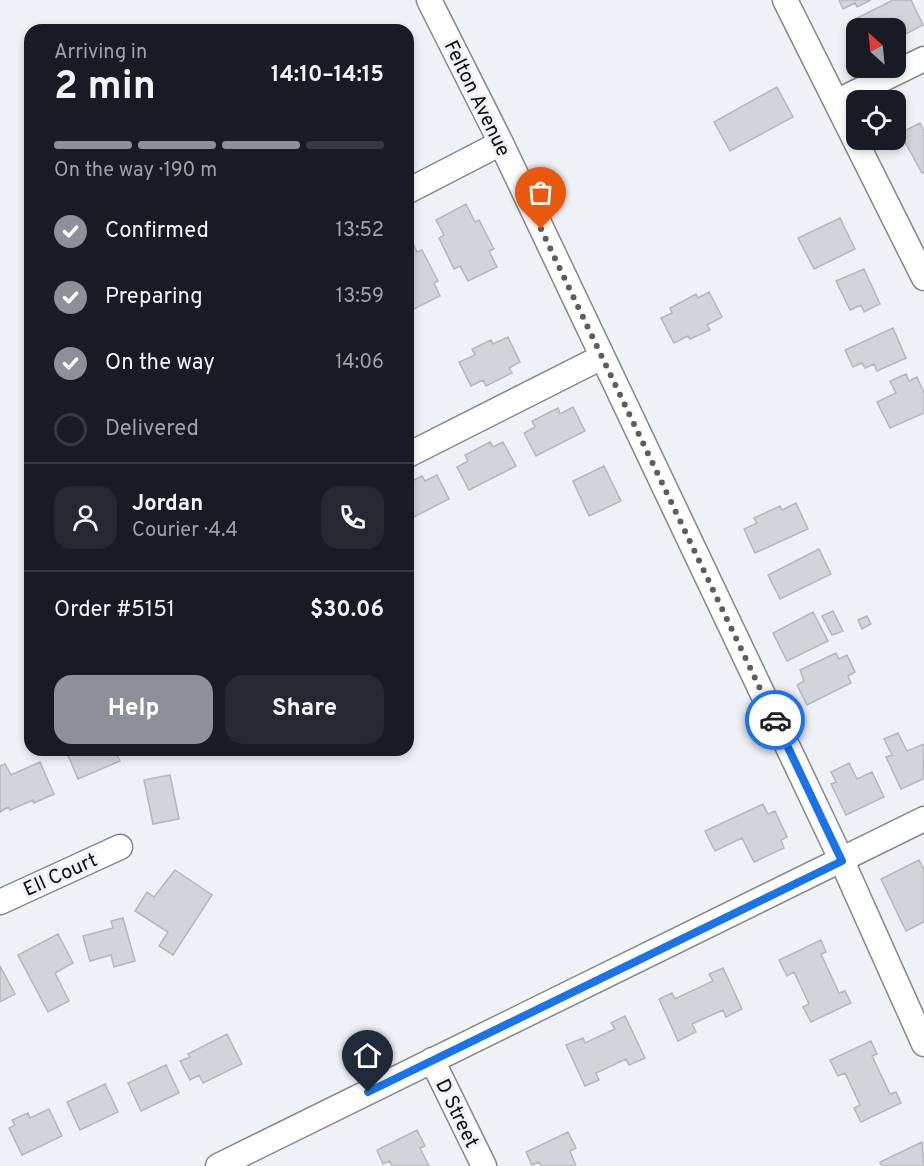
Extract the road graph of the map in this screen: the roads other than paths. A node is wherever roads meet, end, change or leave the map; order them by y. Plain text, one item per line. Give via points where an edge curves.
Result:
1 (429, 0) edge
2 (786, 0) edge
3 (924, 58) edge
4 (836, 102) junction
5 (501, 143) junction
6 (414, 188) edge
7 (924, 278) edge
8 (602, 357) junction
9 (414, 451) edge
10 (924, 819) edge
11 (120, 847) dead end
12 (842, 861) junction
13 (0, 902) edge
14 (924, 1044) edge
15 (432, 1060) junction
16 (218, 1166) edge
17 (484, 1166) edge

1 - 5 street, Felton Avenue
2 - 4 street
3 - 4 street
4 - 7 street
5 - 6 street
5 - 8 street, Felton Avenue
8 - 9 street
8 - 12 street, Felton Avenue
10 - 12 street
11 - 13 street, Ell Court
12 - 14 street, Felton Avenue
12 - 15 street
15 - 16 street
15 - 17 street, D Street

